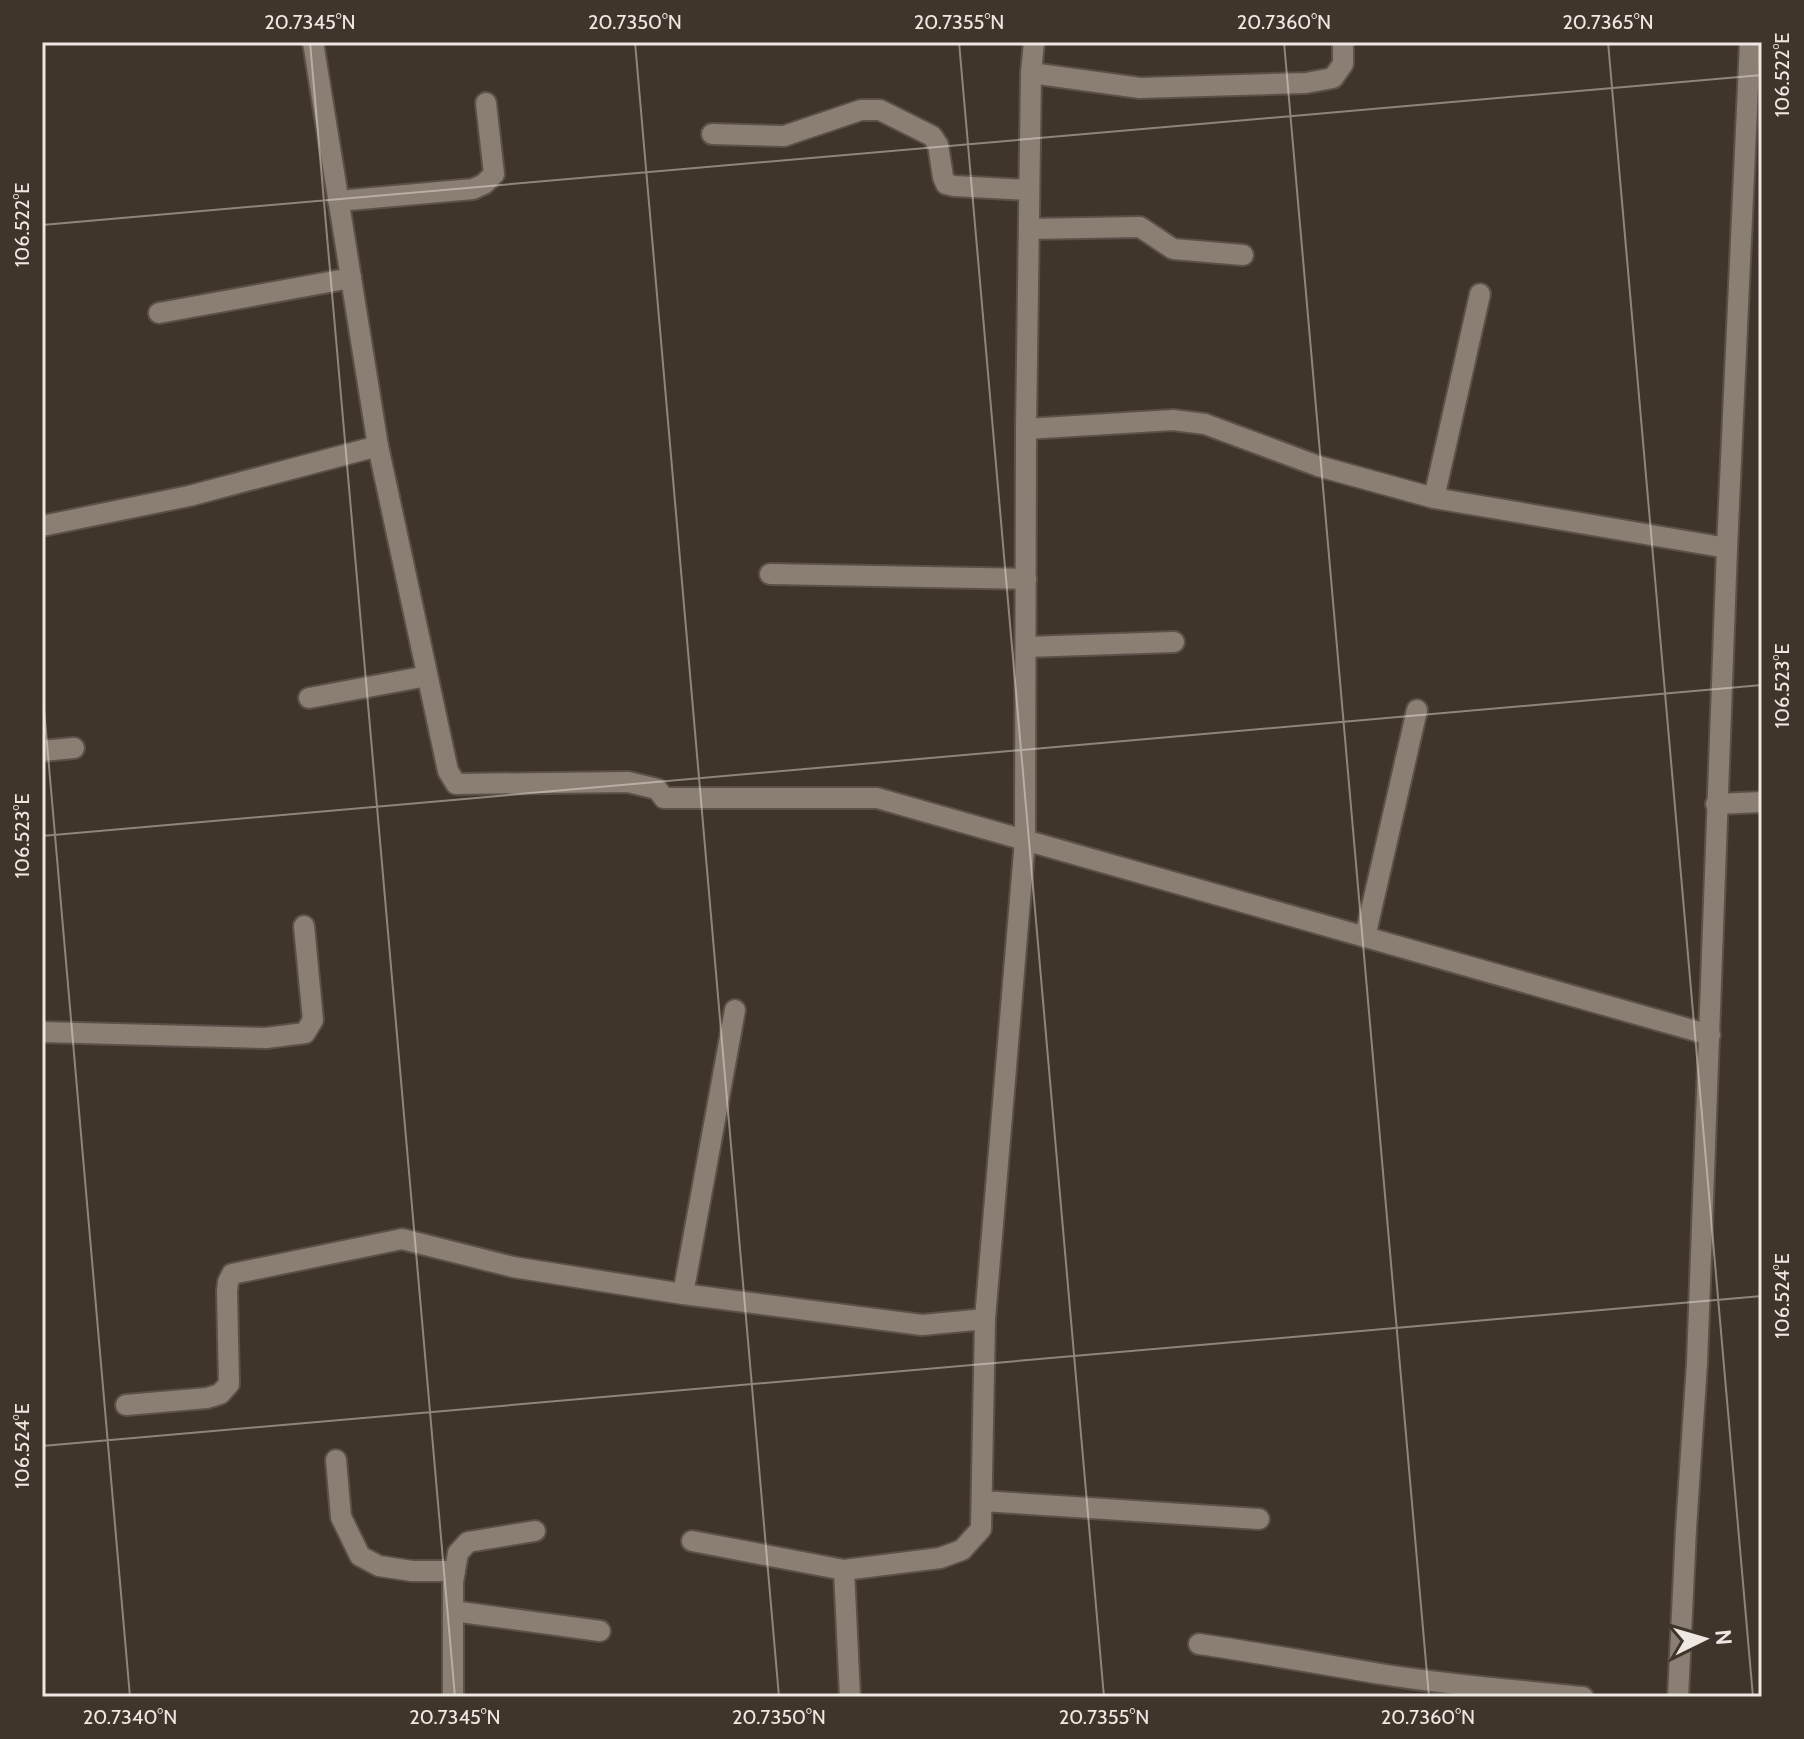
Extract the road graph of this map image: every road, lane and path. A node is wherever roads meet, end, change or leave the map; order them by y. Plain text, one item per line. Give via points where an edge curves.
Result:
1 (313, 42) edge
2 (1034, 42) edge
3 (1343, 42) edge
4 (1750, 42) edge
5 (1031, 73) junction
6 (486, 103) dead end
7 (712, 134) dead end
8 (1029, 190) junction
9 (338, 201) junction
10 (1029, 229) junction
11 (1243, 255) dead end
12 (351, 278) junction
13 (1480, 294) dead end
14 (159, 313) dead end
15 (1026, 429) junction
16 (378, 446) junction
17 (1434, 498) junction
18 (42, 526) edge
19 (1727, 548) junction
20 (770, 574) dead end
21 (1026, 579) junction
22 (1174, 642) dead end
23 (1026, 647) junction
24 (427, 676) junction
25 (309, 698) dead end
26 (1417, 710) dead end
27 (74, 748) dead end
28 (42, 751) edge
29 (1761, 802) edge
30 (1721, 804) junction
31 (1025, 840) junction
32 (304, 926) dead end
33 (1365, 937) junction
34 (735, 1010) dead end
35 (42, 1032) edge
36 (1710, 1035) junction
37 (683, 1294) junction
38 (985, 1319) junction
39 (126, 1405) dead end
40 (336, 1460) dead end
41 (982, 1501) junction
42 (1259, 1519) dead end
43 (535, 1531) dead end
44 (692, 1541) dead end
45 (844, 1570) junction
46 (455, 1571) junction
47 (453, 1611) junction
48 (600, 1631) dead end
49 (1199, 1644) dead end
50 (453, 1697) edge
51 (850, 1697) edge
52 (1583, 1697) edge
53 (1678, 1697) edge

1 - 9 street
2 - 5 street
3 - 5 street via 1343,64 1333,78 1306,83 1140,88
4 - 19 street
5 - 8 street
6 - 9 street via 494,174 484,184
7 - 8 street via 784,136 861,110 880,110 932,136 946,184
8 - 10 street
9 - 12 street
10 - 11 street via 1140,227 1173,249
10 - 15 street
12 - 14 street
12 - 16 street
13 - 17 street
15 - 17 street via 1173,420 1205,424 1318,466
15 - 21 street
16 - 18 street via 189,496
16 - 24 street
17 - 19 street
19 - 30 street
20 - 21 street
21 - 23 street
22 - 23 street
23 - 31 street
24 - 25 street
24 - 31 street via 448,771 456,784 628,782 657,789 664,798 877,798
26 - 33 street
27 - 28 street
29 - 30 street
30 - 36 street
31 - 33 street
31 - 38 street
32 - 35 street via 313,1020 305,1033 266,1038
33 - 36 street
34 - 37 street
36 - 53 street
37 - 38 street via 922,1325
37 - 39 street via 513,1267 402,1239 232,1274 227,1292 229,1384 207,1398
38 - 41 street
40 - 46 street via 341,1517 360,1556 390,1568
41 - 42 street
41 - 45 street via 981,1529 962,1550 940,1558
43 - 46 street via 468,1542 458,1553
44 - 45 street
45 - 51 street
46 - 47 street
47 - 48 street
47 - 50 street
49 - 52 street via 1382,1674

